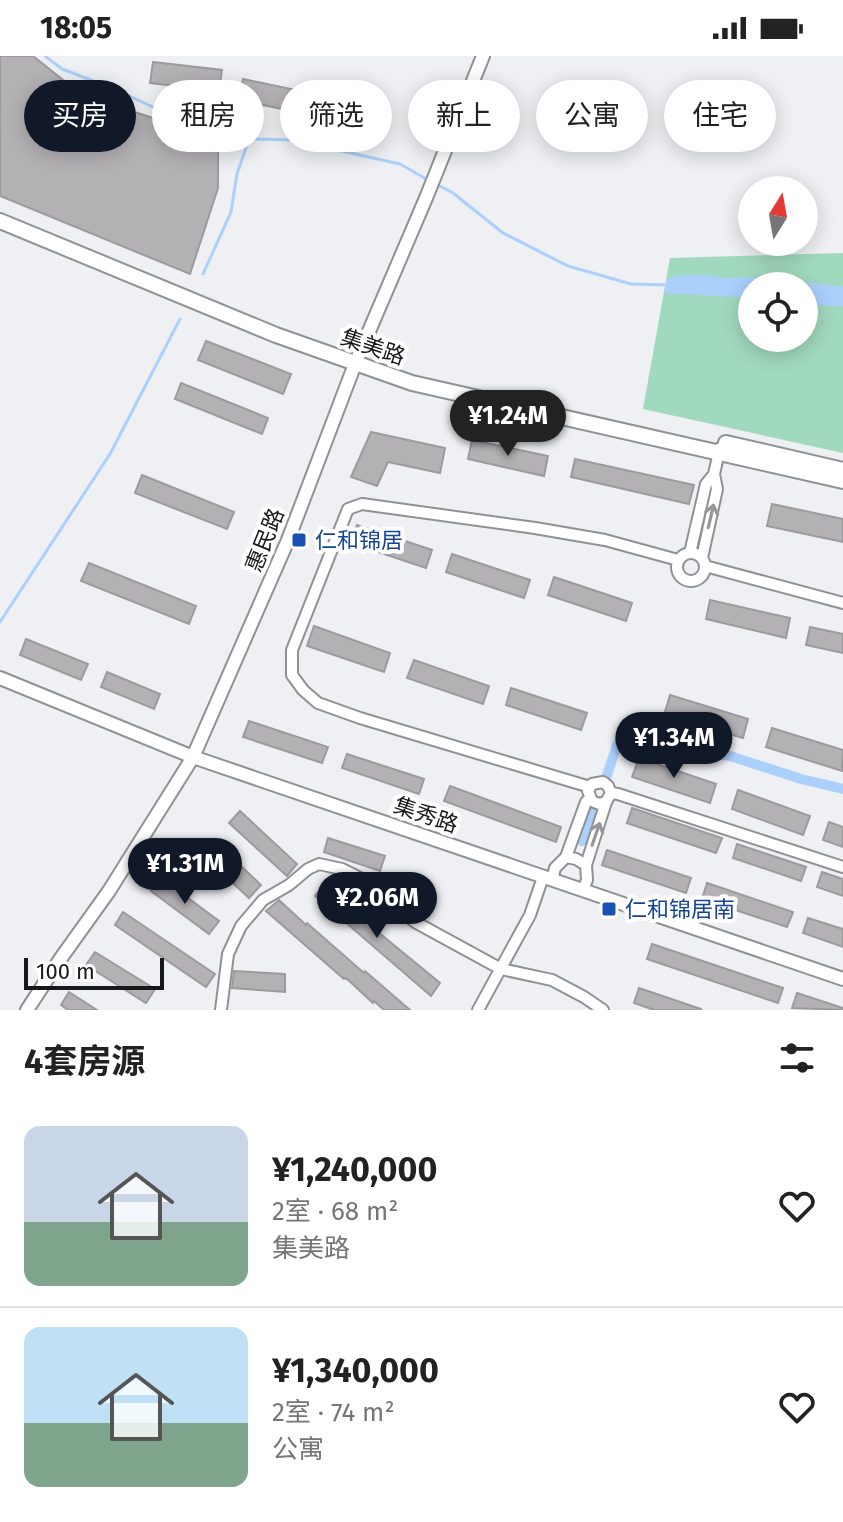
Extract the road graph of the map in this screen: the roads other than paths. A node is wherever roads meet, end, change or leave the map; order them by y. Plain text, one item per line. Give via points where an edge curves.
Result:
1 (483, 56) edge
2 (0, 212) edge
3 (0, 221) edge
4 (358, 360) junction
5 (721, 447) junction
6 (843, 470) edge
7 (714, 474) junction
8 (843, 481) edge
9 (690, 553) junction
10 (678, 560) junction
11 (703, 562) junction
12 (843, 603) edge
13 (0, 678) edge
14 (193, 757) junction
15 (590, 793) junction
16 (608, 798) junction
17 (566, 857) junction
18 (586, 865) junction
19 (843, 867) edge
20 (547, 878) junction
21 (583, 890) junction
22 (501, 969) junction
23 (843, 979) edge
24 (27, 1010) edge
25 (221, 1010) edge
26 (478, 1010) edge
27 (603, 1010) edge

1 - 4 street, 惠民路
2 - 4 main road, 集美路
3 - 4 main road, 集美路 via 276,335
4 - 5 main road, 集美路
4 - 14 street, 惠民路 via 288,540
5 - 6 main road, 集美路
5 - 7 street
5 - 8 main road, 集美路
7 - 9 street via 706,484
11 -> 7 street via 717,489
9 - 10 street
9 - 11 street
10 - 11 street via 679,574 690,580 702,575
10 - 15 street via 535,528 362,504 348,509 292,650 292,675 318,703
11 - 12 street
13 - 14 street, 集秀路
14 - 20 street, 集秀路
14 - 24 street, 惠民路
15 - 16 street via 599,804
15 - 16 street via 595,782 603,782
15 - 17 street
18 -> 16 street
16 - 19 street via 618,794
17 - 18 street
17 - 20 street
18 - 21 street
20 - 21 street, 集秀路
20 - 22 street
21 - 23 street, 集秀路
22 - 25 street via 415,922 366,881 319,864 263,900 241,926 228,954
22 - 26 street
22 - 27 street via 552,980

